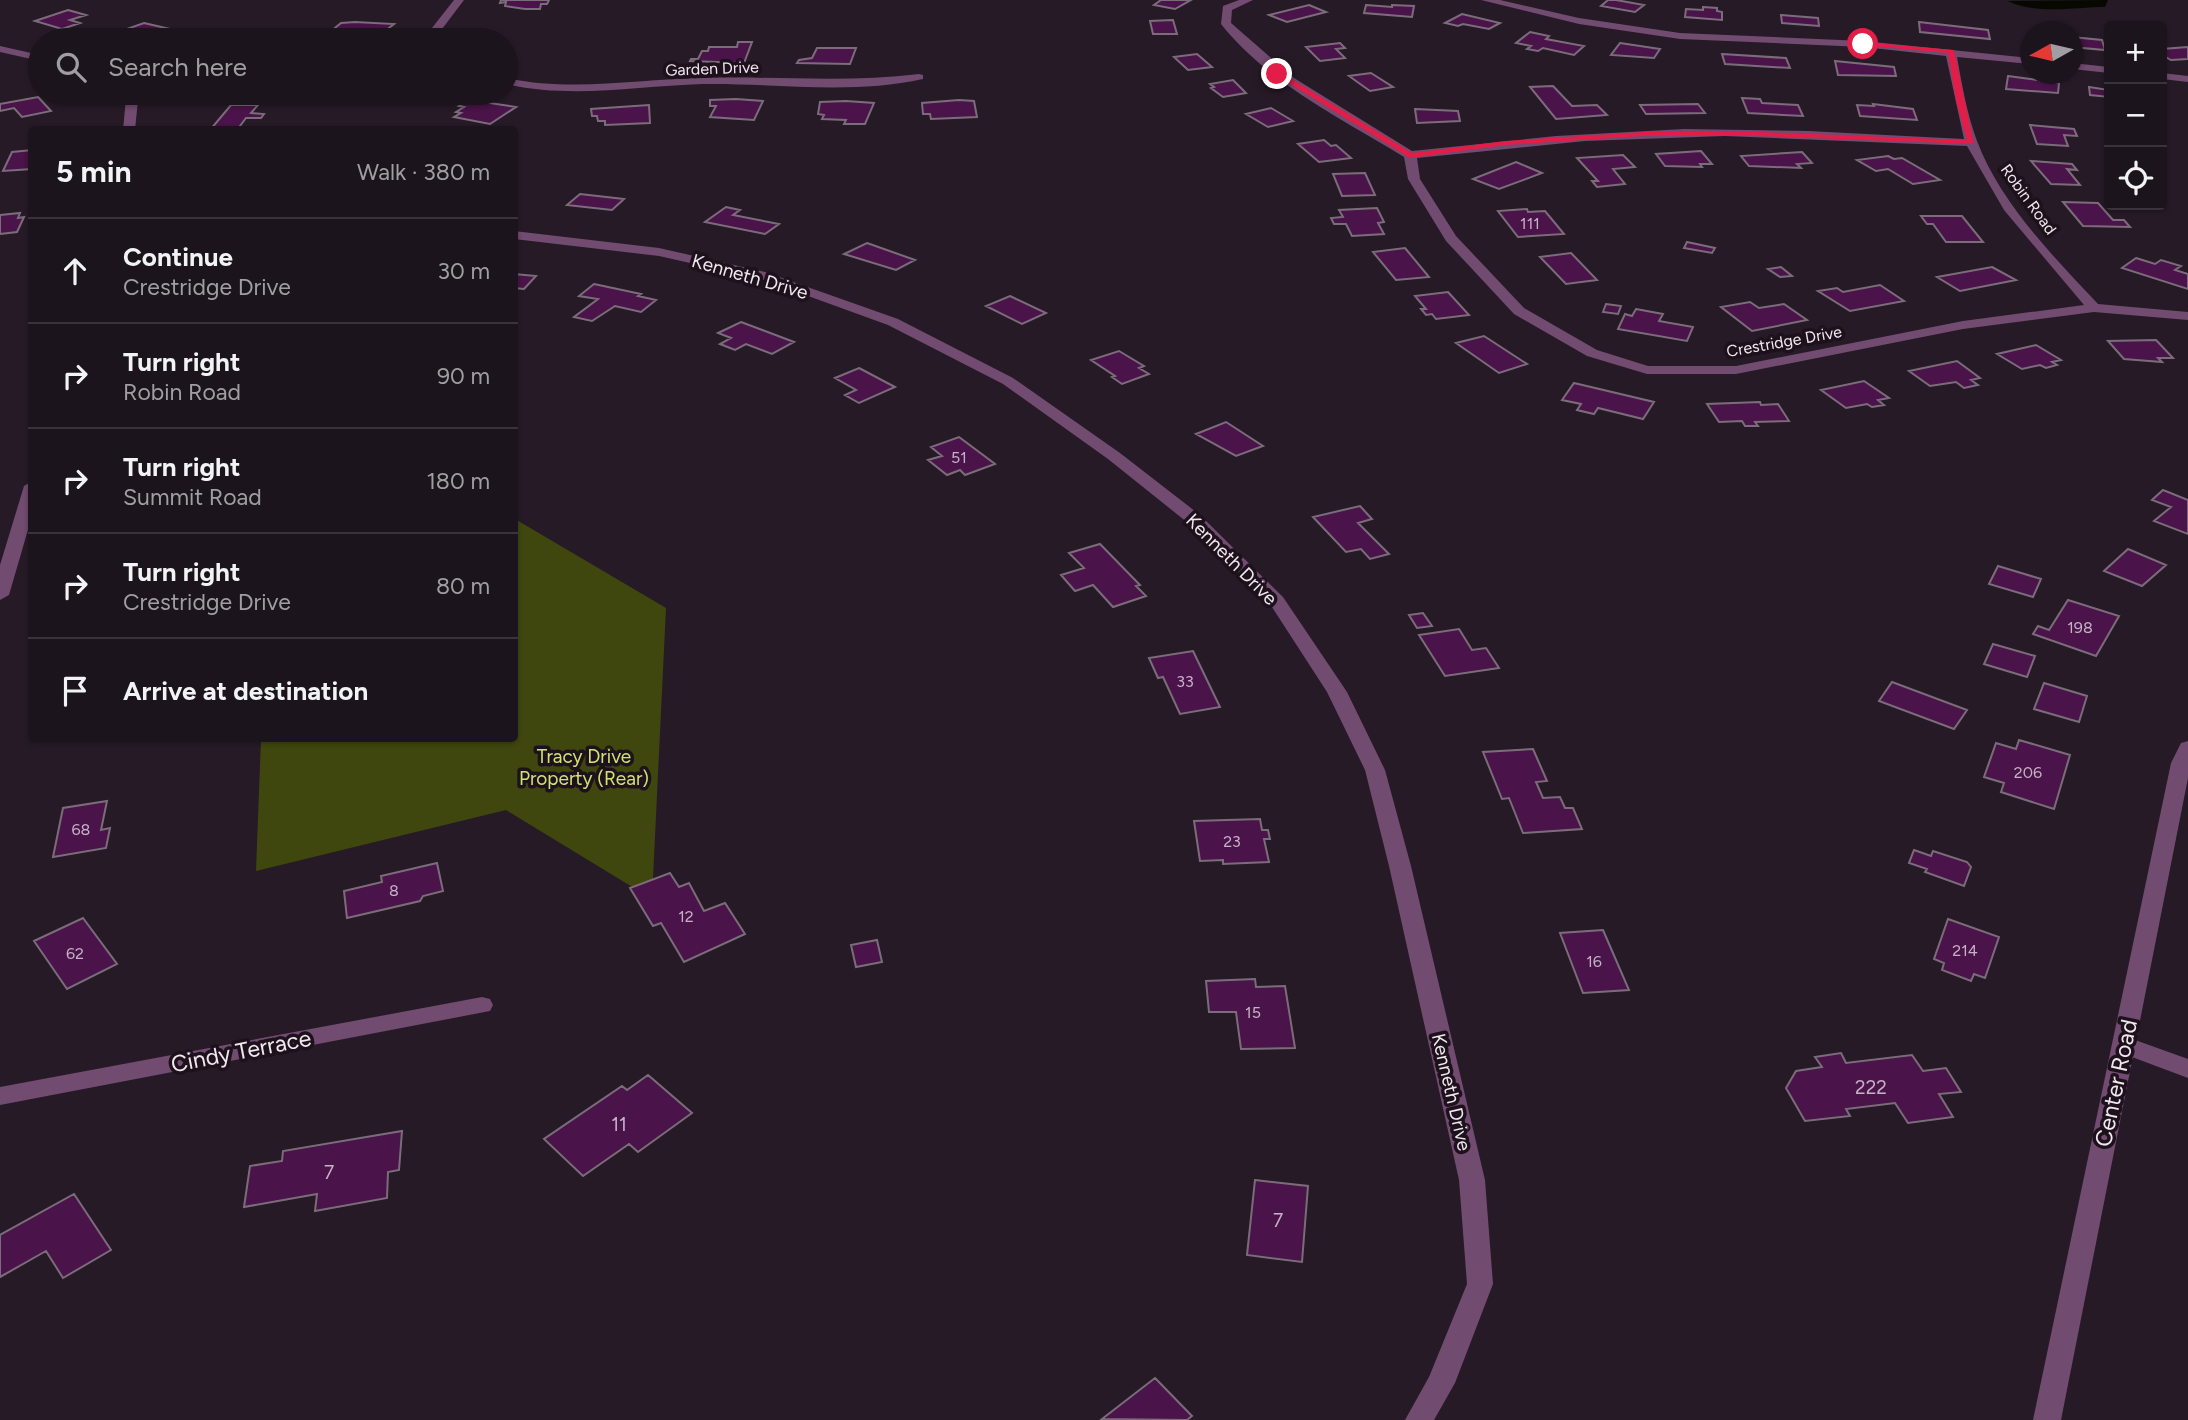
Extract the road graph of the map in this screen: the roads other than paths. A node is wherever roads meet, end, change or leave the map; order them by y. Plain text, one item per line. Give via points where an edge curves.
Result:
1 (459, 0) edge
2 (1248, 0) edge
3 (1486, 0) edge
4 (437, 28) edge
5 (0, 48) edge
6 (1951, 52) junction
7 (28, 55) edge
8 (2020, 60) edge
9 (2083, 67) edge
10 (2104, 69) edge
11 (919, 77) dead end
12 (2167, 77) edge
13 (2188, 79) edge
14 (518, 83) edge
15 (129, 105) edge
16 (129, 126) edge
17 (1972, 143) junction
18 (1410, 155) junction
19 (518, 235) edge
20 (2094, 308) junction
21 (2188, 316) edge
22 (28, 500) edge
23 (0, 595) edge
24 (2188, 747) edge
25 (482, 1005) dead end
26 (2124, 1045) junction
27 (2188, 1069) edge
28 (0, 1096) edge
29 (1419, 1420) edge
30 (2047, 1420) edge

1 - 4 street
2 - 18 street via 1227,8 1226,24 1248,48 1277,74
3 - 6 street via 1579,22 1681,36
5 - 7 street
6 - 8 street
6 - 17 street, Robin Road
9 - 10 street
11 - 14 street, Garden Drive via 863,83 701,81 609,89
12 - 13 street
15 - 16 street
17 - 18 street via 1643,134
17 - 20 street, Robin Road via 1999,193
18 - 20 street, Crestridge Drive via 1414,179 1451,238 1519,311 1592,353 1647,370 1736,370 1963,325
19 - 29 street, Kenneth Drive via 659,252 765,276 893,322 1008,382 1114,456 1194,519 1277,601 1337,692 1375,770 1472,1180 1480,1284 1441,1384
20 - 21 street, Crestridge Drive
22 - 23 street
24 - 26 street, Center Road
25 - 28 street, Cindy Terrace
26 - 27 street
26 - 30 street, Center Road

